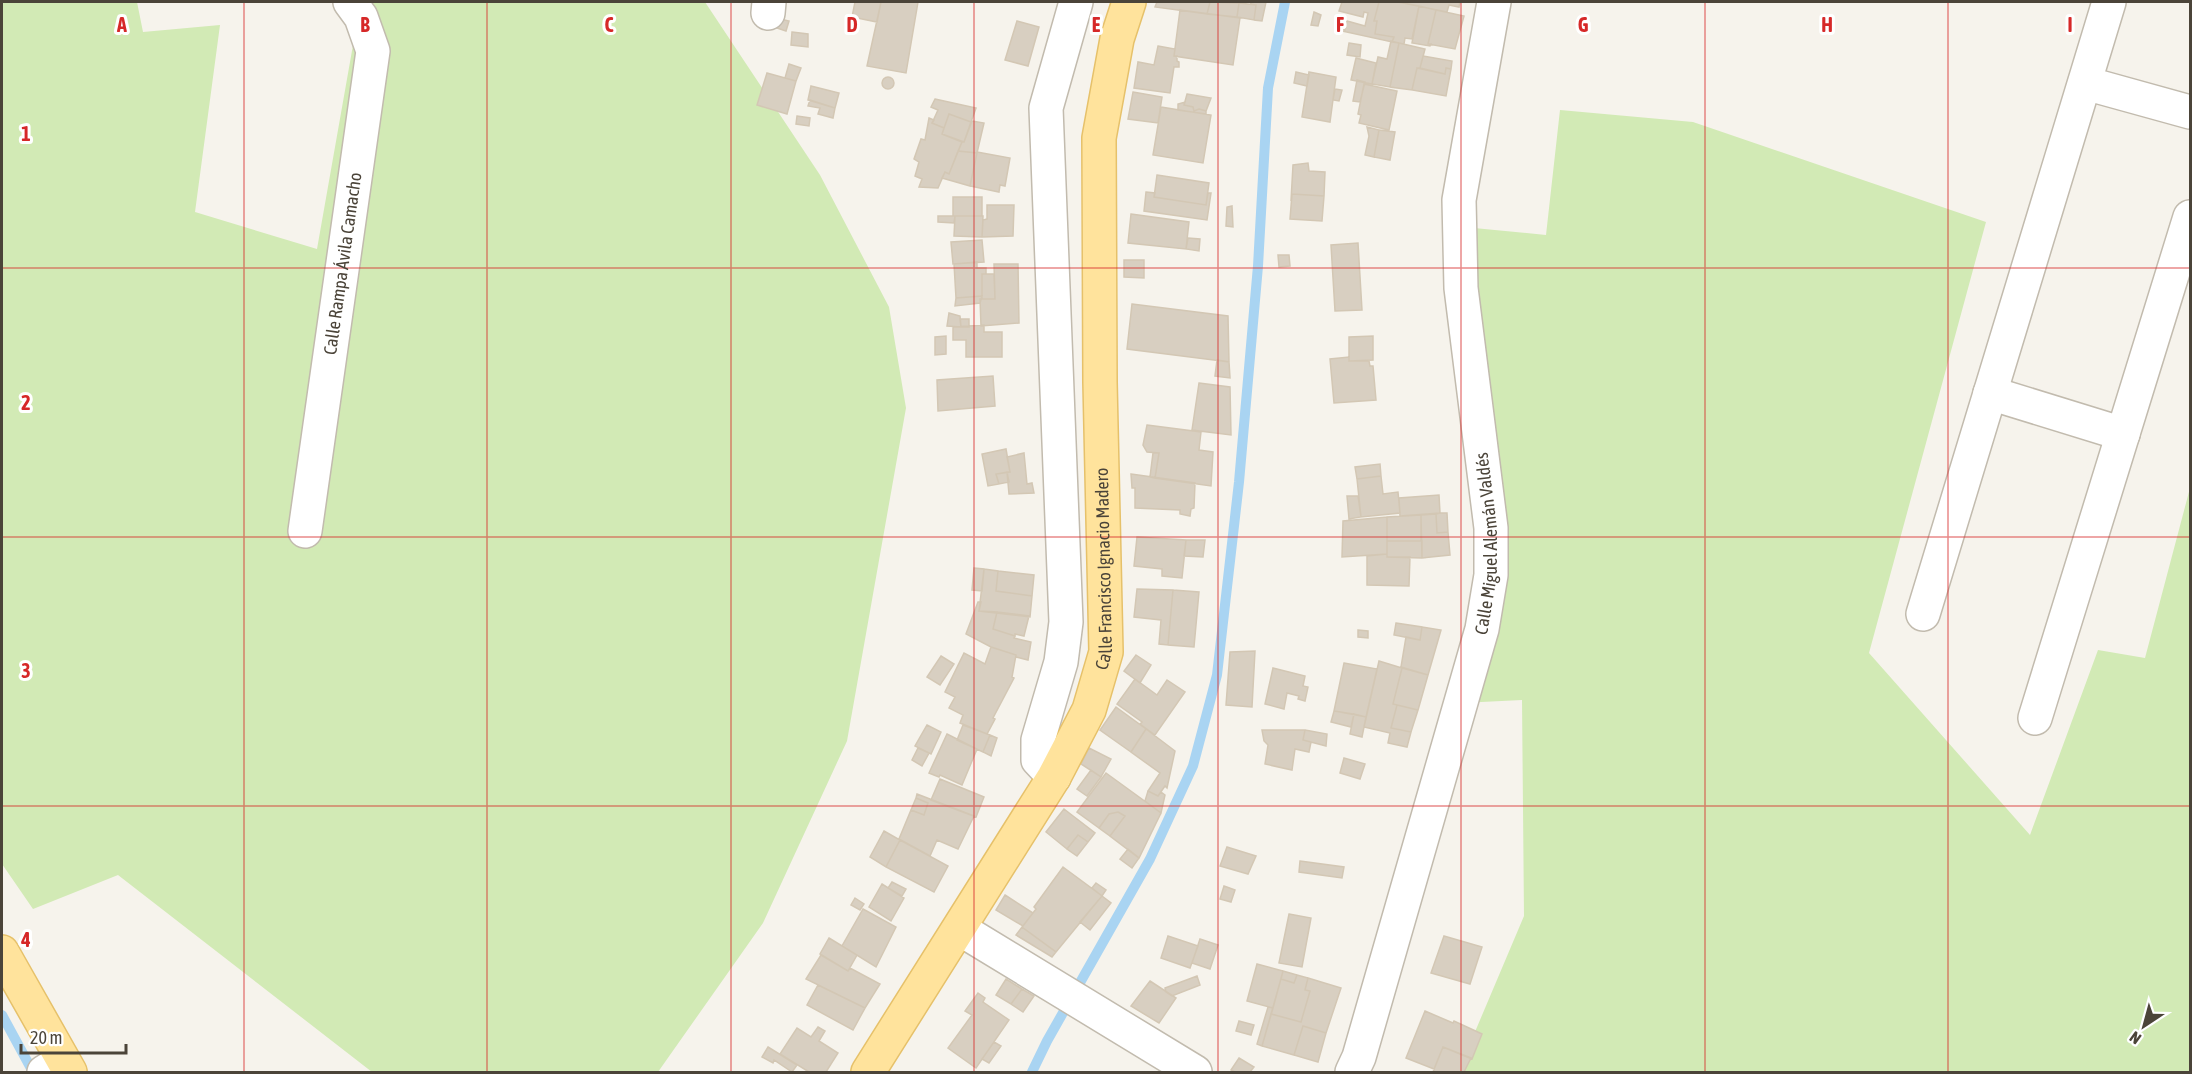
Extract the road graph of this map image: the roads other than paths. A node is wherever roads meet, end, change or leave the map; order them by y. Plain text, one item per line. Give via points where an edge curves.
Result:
1 (350, 2) edge
2 (1076, 2) edge
3 (1129, 2) edge
4 (1494, 2) edge
5 (2109, 2) edge
6 (2085, 83) junction
7 (2190, 112) edge
8 (2190, 217) edge
9 (1990, 393) junction
10 (2123, 434) junction
11 (305, 531) dead end
12 (1923, 614) dead end
13 (2035, 718) dead end
14 (1054, 777) junction
15 (960, 929) junction
16 (2, 952) edge
17 (59, 1068) edge
18 (868, 1072) edge
19 (1195, 1072) edge
20 (1352, 1072) edge

1 - 11 street, Calle Rampa Ávila Camacho via 361,17 372,51
2 - 14 street via 1046,108 1066,622 1061,662 1038,740 1038,760
3 - 14 main road, Calle Francisco Ignacio Madero via 1117,39 1099,138 1106,652 1089,710
4 - 20 street, Calle Miguel Alemán Valdés via 1460,200 1461,288 1491,528 1491,575 1482,629
5 - 6 street
6 - 7 street
6 - 9 street
8 - 10 street
9 - 10 street
9 - 12 street
10 - 13 street
14 - 15 main road, Calle Francisco Ignacio Madero
15 - 18 main road, Calle Francisco Ignacio Madero
15 - 19 street
16 - 17 main road

